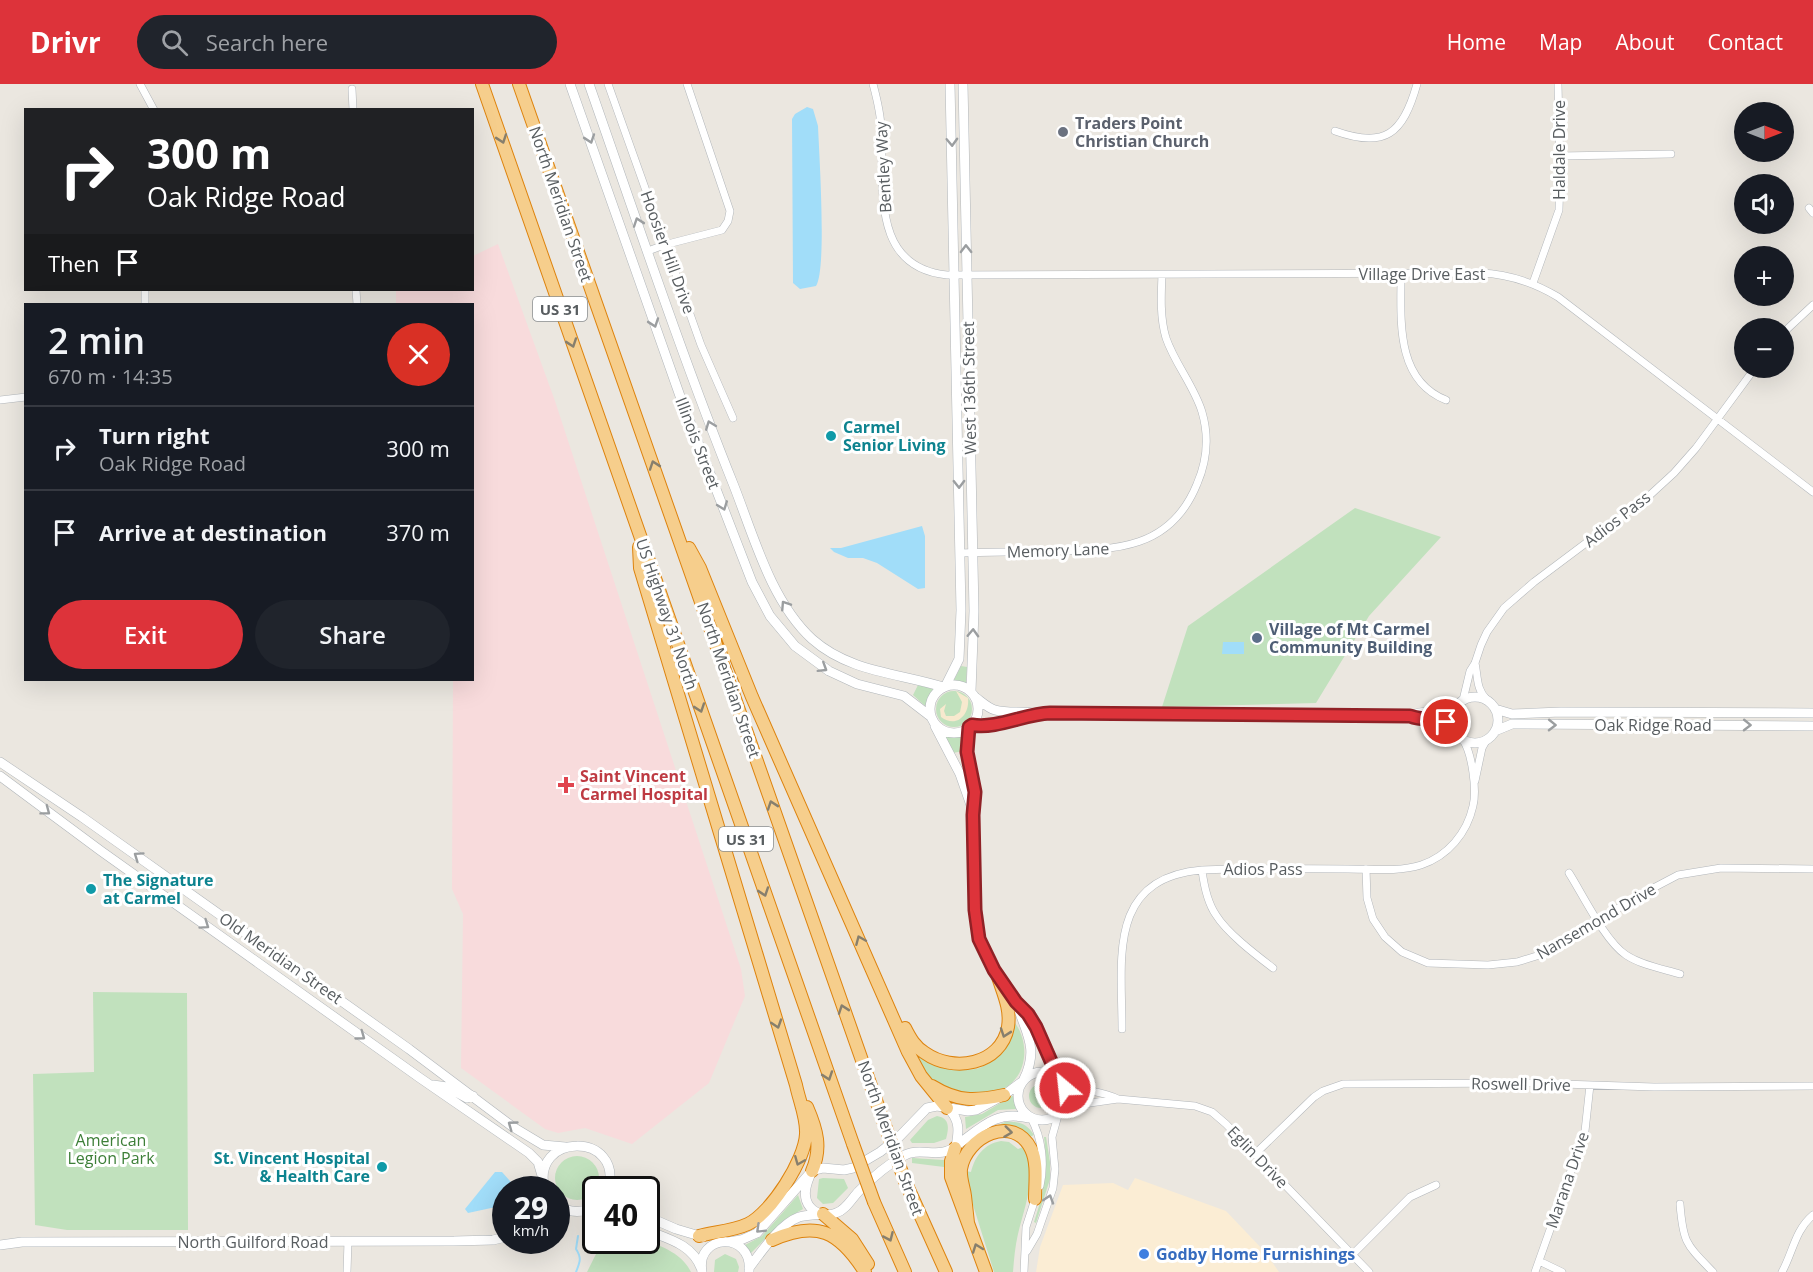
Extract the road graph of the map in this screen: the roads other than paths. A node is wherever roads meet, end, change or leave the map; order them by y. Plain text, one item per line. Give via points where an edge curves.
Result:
1 (140, 84) edge
2 (482, 84) edge
3 (519, 84) edge
4 (570, 84) edge
5 (589, 84) edge
6 (608, 84) edge
7 (687, 84) edge
8 (873, 84) edge
9 (950, 84) edge
10 (963, 84) edge
11 (1417, 84) edge
12 (1558, 84) edge
13 (352, 89) dead end
14 (153, 108) edge
15 (353, 108) edge
16 (1335, 131) dead end
17 (1671, 154) dead end
18 (1560, 156) junction
19 (664, 244) junction
20 (648, 251) junction
21 (1401, 274) junction
22 (961, 275) junction
23 (1162, 275) junction
24 (1533, 283) junction
25 (1813, 305) edge
26 (1794, 323) edge
27 (1748, 378) edge
28 (24, 397) edge
29 (0, 400) edge
30 (1446, 400) dead end
31 (733, 418) dead end
32 (1718, 419) junction
33 (1813, 492) edge
34 (673, 521) junction
35 (639, 533) junction
36 (960, 553) junction
37 (972, 553) junction
38 (1475, 663) junction
39 (945, 686) junction
40 (973, 694) junction
41 (1487, 700) junction
42 (1460, 703) junction
43 (1495, 709) junction
44 (1813, 713) edge
45 (1038, 714) junction
46 (1410, 716) junction
47 (931, 718) junction
48 (970, 726) junction
49 (1813, 726) edge
50 (1454, 728) junction
51 (1495, 730) junction
52 (1487, 739) junction
53 (1463, 740) junction
54 (0, 762) edge
55 (0, 776) edge
56 (1475, 781) junction
57 (973, 813) junction
58 (1366, 869) junction
59 (1813, 869) edge
60 (1202, 870) junction
61 (1569, 873) dead end
62 (1599, 921) junction
63 (1273, 968) dead end
64 (1680, 974) dead end
65 (998, 976) junction
66 (322, 988) junction
67 (883, 994) junction
68 (313, 1002) junction
69 (1016, 1002) junction
70 (1122, 1029) dead end
71 (1060, 1079) junction
72 (924, 1080) junction
73 (1023, 1080) junction
74 (796, 1084) junction
75 (431, 1085) junction
76 (1590, 1085) junction
77 (1813, 1086) edge
78 (1004, 1095) junction
79 (474, 1096) junction
80 (1118, 1099) junction
81 (948, 1108) junction
82 (1059, 1112) junction
83 (1031, 1118) junction
84 (565, 1147) junction
85 (956, 1147) junction
86 (1255, 1154) junction
87 (812, 1171) junction
88 (542, 1176) edge
89 (544, 1176) edge
90 (610, 1176) edge
91 (1436, 1185) dead end
92 (1035, 1199) junction
93 (1680, 1204) dead end
94 (572, 1212) edge
95 (582, 1212) edge
96 (823, 1214) junction
97 (1813, 1215) edge
98 (660, 1221) edge
99 (968, 1223) junction
100 (660, 1236) edge
101 (699, 1236) junction
102 (492, 1239) edge
103 (772, 1240) junction
104 (348, 1241) junction
105 (727, 1242) junction
106 (0, 1245) edge
107 (1026, 1253) junction
108 (1352, 1255) junction
109 (1539, 1261) junction
110 (702, 1270) edge
111 (750, 1270) edge
112 (347, 1272) edge
113 (865, 1272) edge
114 (872, 1272) edge
115 (905, 1272) edge
116 (946, 1272) edge
117 (986, 1272) edge
118 (1024, 1272) edge
119 (1369, 1272) edge
120 (1535, 1272) edge
121 (1562, 1272) edge
122 (1713, 1272) edge
123 (1782, 1272) edge

1 - 14 street
2 -> 35 highway, US Highway 31 North / US 31
34 -> 3 highway, North Meridian Street / US 31
4 -> 47 street, Illinois Street via 680,396 752,582 770,616 795,646 829,671 857,684 904,696
20 -> 5 street, Illinois Street
6 - 19 street, Hoosier Hill Drive
7 - 19 street via 730,211 722,230
8 - 22 street, Bentley Way via 881,128 883,205 890,236 911,262 936,274
9 -> 22 street, West 136th Street
22 -> 10 street, West 136th Street
11 - 16 street via 1403,118 1391,133 1364,140
12 - 18 street, Haldale Drive
13 - 15 street
17 - 18 street
18 - 24 street, Haldale Drive via 1559,210
19 - 20 street
19 - 31 street, Hoosier Hill Drive
39 -> 20 street, Illinois Street via 867,669 845,660 814,640 785,606 710,426
21 - 23 street, Village Drive East
21 - 24 street, Village Drive East via 1490,274
21 - 30 street via 1402,335 1410,364 1426,389
22 - 23 street, Village Drive East
22 -> 36 street, West 136th Street
22 - 37 street, West 136th Street
23 - 37 street, Memory Lane via 1164,331 1198,401 1206,432 1204,464 1187,503 1156,533 1121,548
24 - 32 street, Village Drive East via 1558,297
25 - 26 street
27 - 32 street, Adios Pass
28 - 29 street
32 - 33 street, Village Drive East
32 - 38 street, Adios Pass via 1650,495 1504,608 1487,632
67 -> 34 highway via 741,673 700,568
116 -> 34 highway, North Meridian Street / US 31, bridge via 905,1181
35 -> 74 highway via 640,568
35 -> 115 highway, US Highway 31 North / US 31, bridge via 853,1144
36 - 37 street, Memory Lane
36 - 39 street, West 136th Street via 959,659
40 -> 37 street, West 136th Street
38 - 41 street via 1478,686
38 - 42 street, Adios Pass
39 - 40 street via 960,685
39 - 47 street via 931,700
40 - 45 street via 994,710
40 - 48 street via 978,710
41 - 42 street via 1477,697
41 - 43 street
42 - 46 street via 1446,710 1421,711
42 - 50 street via 1452,717
43 - 44 street, Oak Ridge Road via 1512,714
43 - 51 street
45 - 46 street
45 - 48 street
46 - 50 street via 1423,721 1439,720
47 - 48 street via 950,733
47 - 57 street via 960,774
48 - 57 street via 967,752 975,792
51 -> 49 street, Oak Ridge Road via 1512,724
50 - 53 street
51 - 52 street
52 - 53 street via 1475,743
52 - 56 street, Adios Pass
53 - 56 street, Adios Pass
66 -> 54 street, Old Meridian Street
55 -> 68 street, Old Meridian Street
56 - 58 street, Adios Pass via 1467,826 1444,853 1423,865
57 - 65 street via 976,926
58 - 60 street, Adios Pass
58 - 62 street, Nansemond Drive via 1367,898 1378,928 1402,952 1428,963 1517,962 1543,954
59 - 62 street, Nansemond Drive via 1721,868 1692,872 1666,880
60 - 63 street via 1208,901 1217,917
60 - 70 street, Adios Pass via 1169,876 1151,886 1131,912 1122,942
61 - 62 street
62 - 64 street via 1627,955
65 -> 67 highway via 1008,1013 1006,1033 993,1052 970,1063 947,1063 924,1052 913,1042
65 - 69 street
66 - 68 street
66 - 79 street, Old Meridian Street
67 - 72 highway
68 -> 75 street, Old Meridian Street
69 - 71 street via 1036,1027
69 - 73 street via 1032,1047
71 - 73 street via 1038,1073
71 - 80 street, Eglin Drive via 1080,1090
71 - 82 street via 1066,1096
72 - 78 highway via 960,1099
72 - 81 highway
73 - 78 street
73 - 83 street via 1018,1101
74 - 87 highway via 817,1134 818,1156
74 -> 101 highway via 807,1132 793,1174 753,1222
75 - 79 street via 447,1087 467,1098
75 - 88 street, Old Meridian Street via 529,1153 538,1162
76 - 77 street, Roswell Drive
76 - 86 street, Roswell Drive via 1343,1084 1314,1097
76 - 109 street, Marana Drive via 1585,1131
78 - 81 street via 976,1110
84 -> 79 street, Old Meridian Street via 539,1143
80 - 82 street, Eglin Drive
80 - 86 street, Eglin Drive via 1207,1109
81 - 85 street via 958,1125
81 - 87 street via 932,1106 923,1111 898,1138 860,1165
82 - 83 street via 1047,1119
107 -> 82 street via 1052,1193 1052,1135
83 - 85 street via 998,1118
83 - 92 street via 1040,1136 1042,1161
84 - 89 street via 551,1157
84 - 90 street, Old Meridian Street via 582,1145 597,1151 607,1164
85 - 96 street via 943,1153 905,1154 868,1182 842,1210
85 - 99 highway via 951,1174
86 - 108 street, Eglin Drive
87 - 96 street via 806,1198 812,1208
87 -> 105 street via 757,1233
91 - 108 street via 1410,1197
99 -> 92 highway via 961,1177 963,1162 972,1146 993,1132 1009,1130 1027,1142 1034,1161
92 - 107 street via 1026,1227
93 - 122 street via 1684,1237
94 - 95 street
96 - 103 street via 797,1218
96 - 114 highway via 855,1244
97 - 123 street via 1803,1224
98 - 101 street
117 -> 99 highway
100 - 110 street via 687,1247
101 - 105 street
102 - 104 street, North Guilford Road
103 - 111 street
103 - 113 highway via 800,1230 824,1232 847,1248
104 - 106 street, North Guilford Road
104 - 112 street
105 - 110 street via 707,1250
105 - 111 street via 742,1248
107 - 118 street
108 - 119 street, Eglin Drive
109 - 120 street, Marana Drive
109 - 121 street

